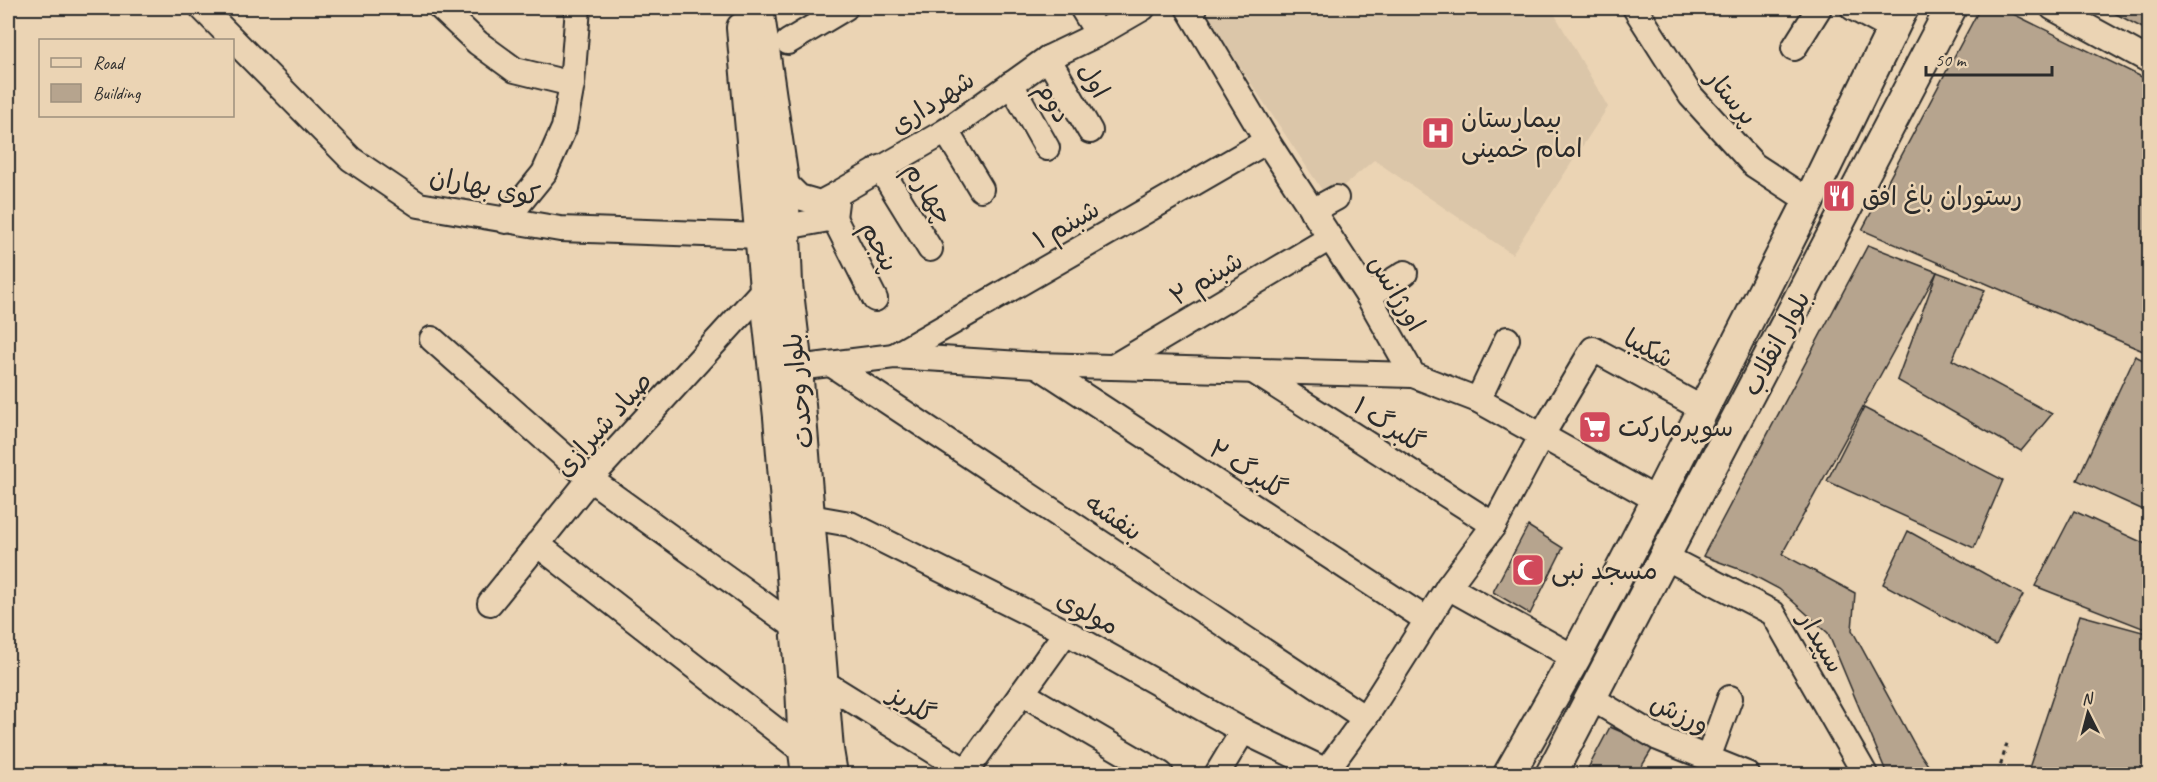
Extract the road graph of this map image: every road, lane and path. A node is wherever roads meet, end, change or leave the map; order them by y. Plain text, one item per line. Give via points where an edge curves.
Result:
1 (202, 8) edge
2 (441, 8) edge
3 (578, 8) edge
4 (740, 8) edge
5 (758, 8) edge
6 (845, 8) edge
7 (1082, 8) edge
8 (1143, 8) edge
9 (1188, 8) edge
10 (1635, 8) edge
11 (1819, 8) edge
12 (1853, 8) edge
13 (1951, 8) edge
14 (2053, 8) edge
15 (1897, 18) edge
16 (1098, 34) junction
17 (233, 39) edge
18 (234, 40) edge
19 (788, 42) dead end
20 (1794, 48) dead end
21 (1048, 58) junction
22 (2150, 61) edge
23 (572, 84) junction
24 (1011, 84) junction
25 (946, 130) junction
26 (1090, 130) dead end
27 (1267, 141) junction
28 (1047, 148) dead end
29 (879, 168) junction
30 (783, 181) junction
31 (981, 189) dead end
32 (837, 194) junction
33 (1336, 198) dead end
34 (1809, 201) junction
35 (1312, 211) junction
36 (834, 218) junction
37 (505, 221) junction
38 (773, 231) junction
39 (1330, 238) junction
40 (1828, 245) junction
41 (930, 249) dead end
42 (1405, 273) dead end
43 (765, 288) junction
44 (1368, 296) junction
45 (875, 299) dead end
46 (432, 339) dead end
47 (1507, 339) dead end
48 (894, 356) junction
49 (831, 364) junction
50 (1037, 365) junction
51 (1112, 367) junction
52 (797, 368) junction
53 (1253, 371) junction
54 (1413, 375) junction
55 (1479, 400) junction
56 (1702, 409) junction
57 (1542, 435) junction
58 (590, 479) junction
59 (1657, 500) junction
60 (810, 517) junction
61 (1494, 525) junction
62 (537, 544) junction
63 (1665, 556) junction
64 (1448, 588) junction
65 (490, 603) dead end
66 (1427, 620) junction
67 (795, 627) junction
68 (1066, 632) junction
69 (1575, 658) junction
70 (824, 682) junction
71 (1022, 693) junction
72 (1591, 698) junction
73 (1730, 698) dead end
74 (1365, 718) junction
75 (1243, 731) junction
76 (2008, 740) dead end
77 (1708, 758) junction
78 (806, 763) edge
79 (1329, 773) edge
80 (832, 774) edge
81 (967, 774) edge
82 (1161, 774) edge
83 (1217, 774) edge
84 (1509, 774) edge
85 (1551, 774) edge
86 (1747, 774) edge
87 (1864, 774) edge
88 (1998, 774) edge

1 - 17 street, کوی بهاران
2 - 23 street via 478,43 515,70
3 - 23 street
4 - 38 main road, بلوار وحدت
5 - 30 main road, بلوار وحدت
6 - 19 street
7 - 16 street
8 - 16 street, شهرداری
9 - 27 street, اورژانس
10 - 34 street, پرستار via 1691,96 1754,165
11 - 20 street
12 - 15 street
13 - 40 main road, بلوار انقلاب
14 - 22 street
15 - 34 main road, بلوار انقلاب
16 - 21 street, شهرداری
18 - 37 street, کوی بهاران via 351,159 419,205
21 - 24 street, شهرداری
21 - 26 street, اول
23 - 37 street via 564,128 544,173
24 - 25 street, شهرداری
24 - 28 street, دوم
25 - 29 street, شهرداری
25 - 31 street
27 - 35 street, اورژانس
27 - 48 street, شبنم ۱
29 - 32 street, شهرداری
29 - 41 street, چهارم
30 - 32 street, شهرداری via 799,197 820,203
30 - 38 main road, بلوار وحدت
32 - 36 street
33 - 35 street
34 - 40 main road
34 - 56 main road, بلوار انقلاب
35 - 39 street, اورژانس
36 - 38 street
36 - 45 street, پنجم
37 - 38 street, کوی بهاران via 560,229
38 - 43 main road, بلوار وحدت
38 - 52 main road, بلوار وحدت via 787,284
39 - 44 street, اورژانس
39 - 51 street, شبنم ۲
40 - 63 main road, بلوار انقلاب
42 - 44 street
43 - 58 street, صیاد شیرازی
43 - 67 main road, بلوار وحدت
44 - 54 street, اورژانس
46 - 58 street
47 - 55 street
48 - 49 street
48 - 50 street
49 - 52 street
49 - 74 street, بنفشه
50 - 51 street
50 - 66 street, گلبرگ ۲
51 - 53 street
52 - 60 main road, بلوار وحدت
53 - 54 street
53 - 61 street, گلبرگ ۱
54 - 55 street
55 - 57 street
56 - 57 street, شکیبا via 1593,349
56 - 59 main road, بلوار انقلاب
57 - 59 street
57 - 61 street
58 - 62 street, صیاد شیرازی
58 - 67 street
59 - 69 main road, بلوار انقلاب
60 - 68 street, مولوی via 850,524
60 - 70 main road, بلوار وحدت
61 - 64 street
62 - 65 street, صیاد شیرازی
62 - 78 street
63 - 72 main road, بلوار انقلاب
63 - 87 street, سپیدار via 1773,613
64 - 66 street
64 - 69 street
66 - 74 street
67 - 78 main road, بلوار وحدت
68 - 71 street
68 - 75 street, مولوی
69 - 84 main road, بلوار انقلاب
70 - 80 main road, بلوار وحدت
70 - 81 street, گلریز
71 - 81 street
71 - 82 street
72 - 77 street, ورزش via 1658,738
72 - 85 main road, بلوار انقلاب
73 - 77 street
74 - 79 street
75 - 79 street, مولوی
75 - 83 street
76 - 88 path
77 - 86 street, ورزش

